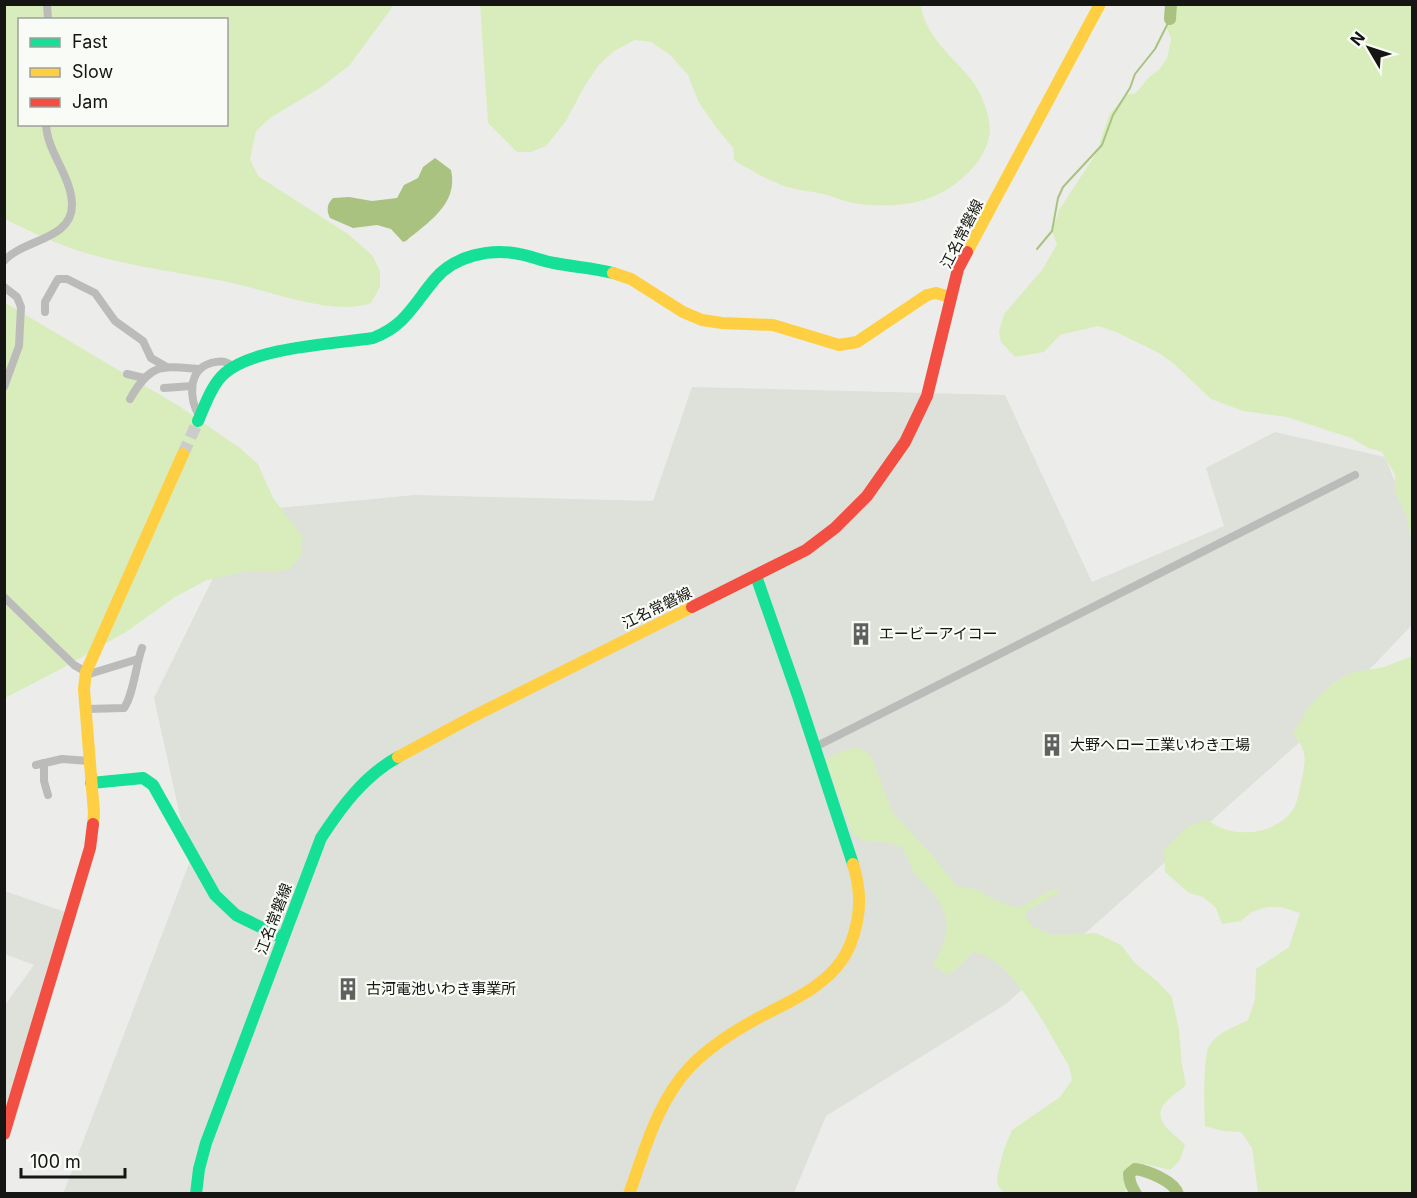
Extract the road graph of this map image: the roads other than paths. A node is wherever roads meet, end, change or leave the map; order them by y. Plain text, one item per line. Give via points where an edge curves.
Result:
1 (1100, 4) edge
2 (46, 126) edge
3 (4, 261) edge
4 (4, 287) edge
5 (950, 297) junction
6 (45, 312) dead end
7 (165, 366) junction
8 (234, 367) junction
9 (199, 369) junction
10 (127, 374) dead end
11 (144, 378) junction
12 (192, 386) junction
13 (4, 387) edge
14 (164, 388) dead end
15 (130, 399) dead end
16 (199, 419) joint
17 (183, 454) tunnel mouth
18 (1355, 475) dead end
19 (756, 576) junction
20 (4, 597) edge
21 (142, 648) dead end
22 (138, 659) junction
23 (86, 674) junction
24 (86, 709) junction
25 (815, 747) junction
26 (89, 761) junction
27 (91, 783) junction
28 (48, 795) dead end
29 (283, 938) junction
30 (4, 1134) edge
31 (196, 1194) edge
32 (629, 1194) edge

1 - 5 street, 江名常磐線 via 958,269
2 - 3 street via 71,195 70,216 54,233 20,248
4 - 13 street via 21,307 19,345
5 - 8 street via 927,295 856,342 844,345 782,327 703,321 615,273 510,253 476,256 443,270 392,330 373,338 276,353
5 - 19 street, 江名常磐線 via 927,396 905,442 867,496 835,528 806,550
6 - 7 street via 55,277 67,279 95,293 115,321 143,341 151,358
7 - 9 street
7 - 11 street
8 - 9 street via 223,361
8 - 16 street via 218,382
9 - 12 street
10 - 11 street
11 - 15 street
12 - 14 street
12 - 16 street
17 - 23 street
18 - 25 street
19 - 25 street
19 - 29 street, 江名常磐線 via 474,716 379,770 346,800 321,838
20 - 23 street
21 - 22 street
22 - 23 street
22 - 24 street via 124,708
23 - 24 street
24 - 26 street
25 - 32 street via 858,880 860,912 853,940 839,965 822,982 731,1033 684,1074 658,1118
26 - 27 street
26 - 28 street via 62,759 40,764
27 - 29 street via 143,778 153,785 214,895 236,915
27 - 30 street via 94,813 90,848
29 - 31 street, 江名常磐線 via 206,1143

